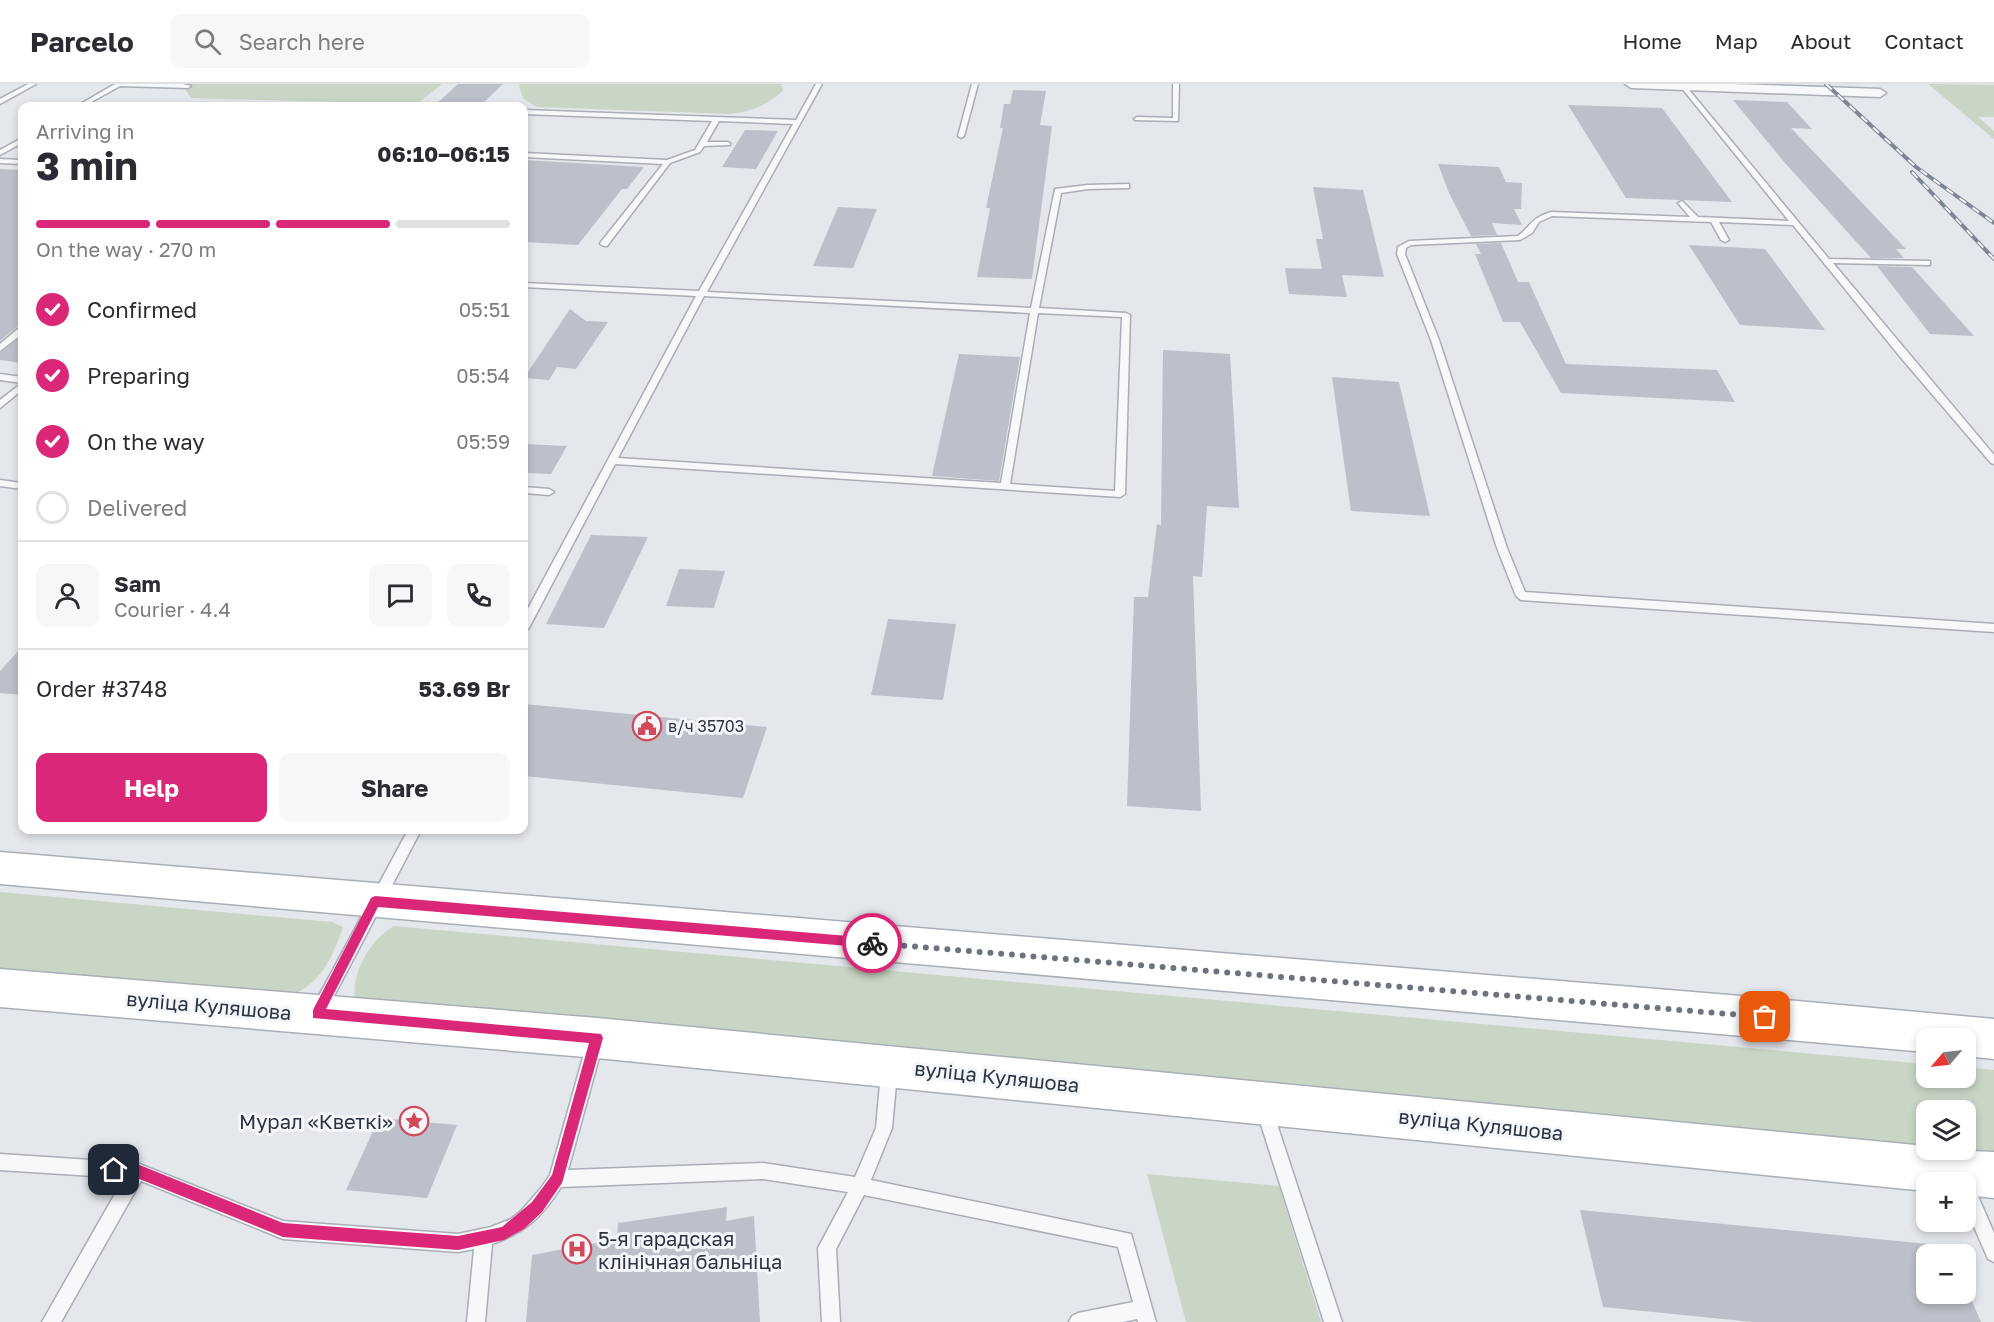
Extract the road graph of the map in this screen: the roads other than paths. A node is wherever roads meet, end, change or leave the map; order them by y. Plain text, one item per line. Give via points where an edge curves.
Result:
1 (33, 84) edge
2 (120, 84) edge
3 (819, 84) edge
4 (975, 84) edge
5 (1176, 84) edge
6 (1631, 84) edge
7 (188, 86) dead end
8 (1683, 86) junction
9 (1880, 93) dead end
10 (0, 102) edge
11 (87, 102) edge
12 (528, 112) edge
13 (1137, 119) dead end
14 (716, 120) junction
15 (798, 122) junction
16 (961, 135) dead end
17 (18, 142) edge
18 (702, 144) junction
19 (728, 144) dead end
20 (0, 153) edge
21 (528, 154) edge
22 (0, 160) edge
23 (18, 162) edge
24 (668, 162) junction
25 (1126, 186) dead end
26 (1682, 203) dead end
27 (1696, 220) junction
28 (1714, 220) junction
29 (1795, 223) junction
30 (1725, 240) dead end
31 (604, 244) dead end
32 (1826, 261) junction
33 (1927, 263) dead end
34 (528, 285) edge
35 (702, 294) junction
36 (1034, 311) junction
37 (18, 333) edge
38 (0, 348) edge
39 (0, 377) edge
40 (18, 379) edge
41 (18, 389) edge
42 (0, 405) edge
43 (612, 461) junction
44 (1994, 461) edge
45 (0, 483) edge
46 (18, 485) edge
47 (1005, 486) junction
48 (528, 490) edge
49 (549, 492) dead end
50 (528, 618) edge
51 (1994, 628) edge
52 (412, 834) edge
53 (0, 868) edge
54 (375, 901) junction
55 (0, 988) edge
56 (317, 1014) junction
57 (597, 1038) junction
58 (1994, 1039) edge
59 (889, 1066) junction
60 (1262, 1102) junction
61 (0, 1162) edge
62 (137, 1171) junction
63 (1916, 1173) edge
64 (557, 1179) junction
65 (860, 1186) junction
66 (1976, 1198) edge
67 (484, 1239) junction
68 (1994, 1253) edge
69 (1146, 1315) edge
70 (51, 1322) edge
71 (476, 1322) edge
72 (831, 1322) edge
73 (1078, 1322) edge
74 (1333, 1322) edge

1 - 10 lane
2 - 7 lane
2 - 11 lane
3 - 15 lane
4 - 16 lane
5 - 13 lane via 1176,120
6 - 8 street
8 - 9 street
8 - 29 lane
12 - 14 lane
14 - 15 lane
14 - 18 lane
15 - 35 lane
17 - 20 lane
18 - 19 lane
18 - 24 lane via 698,151
21 - 24 lane
22 - 23 lane
24 - 31 lane
25 - 36 lane via 1058,191
26 - 27 lane
27 - 28 lane
27 - 51 lane via 1551,214 1536,220 1520,238 1479,243 1409,243 1402,248 1521,596
28 - 29 lane
28 - 30 lane
29 - 32 lane
32 - 33 lane
32 - 44 lane
34 - 35 lane
35 - 36 lane
35 - 43 lane
36 - 47 lane
36 - 47 lane via 1126,315 1120,494
37 - 38 lane
39 - 40 lane
41 - 42 lane
43 - 47 lane
43 - 50 lane
45 - 46 lane
48 - 49 lane
52 - 54 lane
53 - 54 main road
54 - 56 lane
54 - 58 main road
55 - 56 main road, вуліца Куляшова
56 - 57 main road, вуліца Куляшова
57 - 59 main road, вуліца Куляшова
57 - 64 lane
59 - 60 main road, вуліца Куляшова
59 - 65 lane via 884,1128
60 - 63 main road, вуліца Куляшова
60 - 74 lane
61 - 62 lane
62 - 67 lane via 283,1230 458,1243
62 - 70 lane
64 - 65 lane via 763,1171
64 - 67 lane via 546,1197 519,1224
65 - 69 lane via 1125,1240
65 - 72 lane via 827,1248
66 - 68 lane
67 - 71 lane
69 - 73 lane

